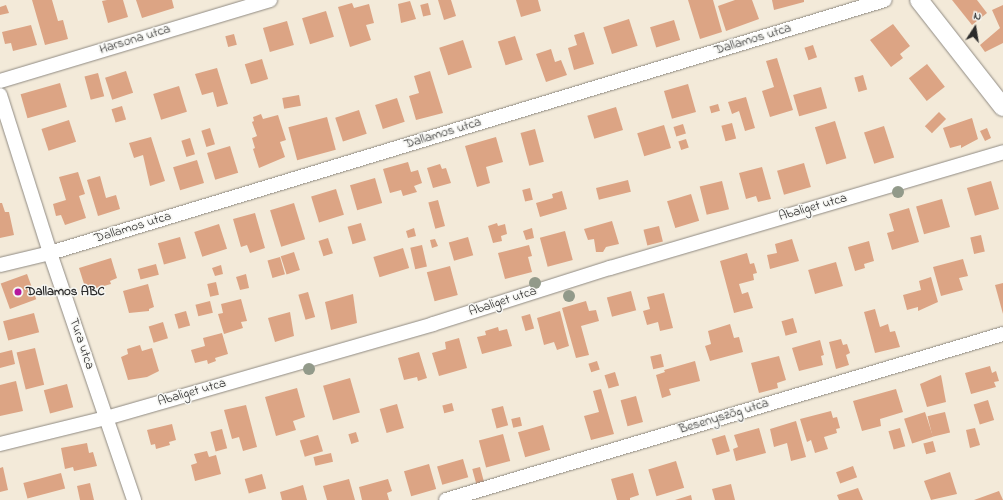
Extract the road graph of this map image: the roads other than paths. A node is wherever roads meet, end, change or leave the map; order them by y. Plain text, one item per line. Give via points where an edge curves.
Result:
1 (270, 0) edge
2 (885, 0) edge
3 (919, 0) edge
4 (0, 80) edge
5 (0, 95) edge
6 (1003, 107) edge
7 (1003, 152) edge
8 (50, 253) junction
9 (0, 265) edge
10 (1003, 334) edge
11 (106, 418) junction
12 (0, 444) edge
13 (134, 500) edge
14 (446, 500) edge

1 - 4 street, Harsona utca
2 - 8 street, Dallamos utca
3 - 6 street
5 - 8 street, Tura utca
7 - 11 street, Abaliget utca via 610,268 433,324
8 - 9 street, Dallamos utca
8 - 11 street, Tura utca
10 - 14 street, Besenyszög utca
11 - 12 street, Abaliget utca
11 - 13 street, Tura utca

